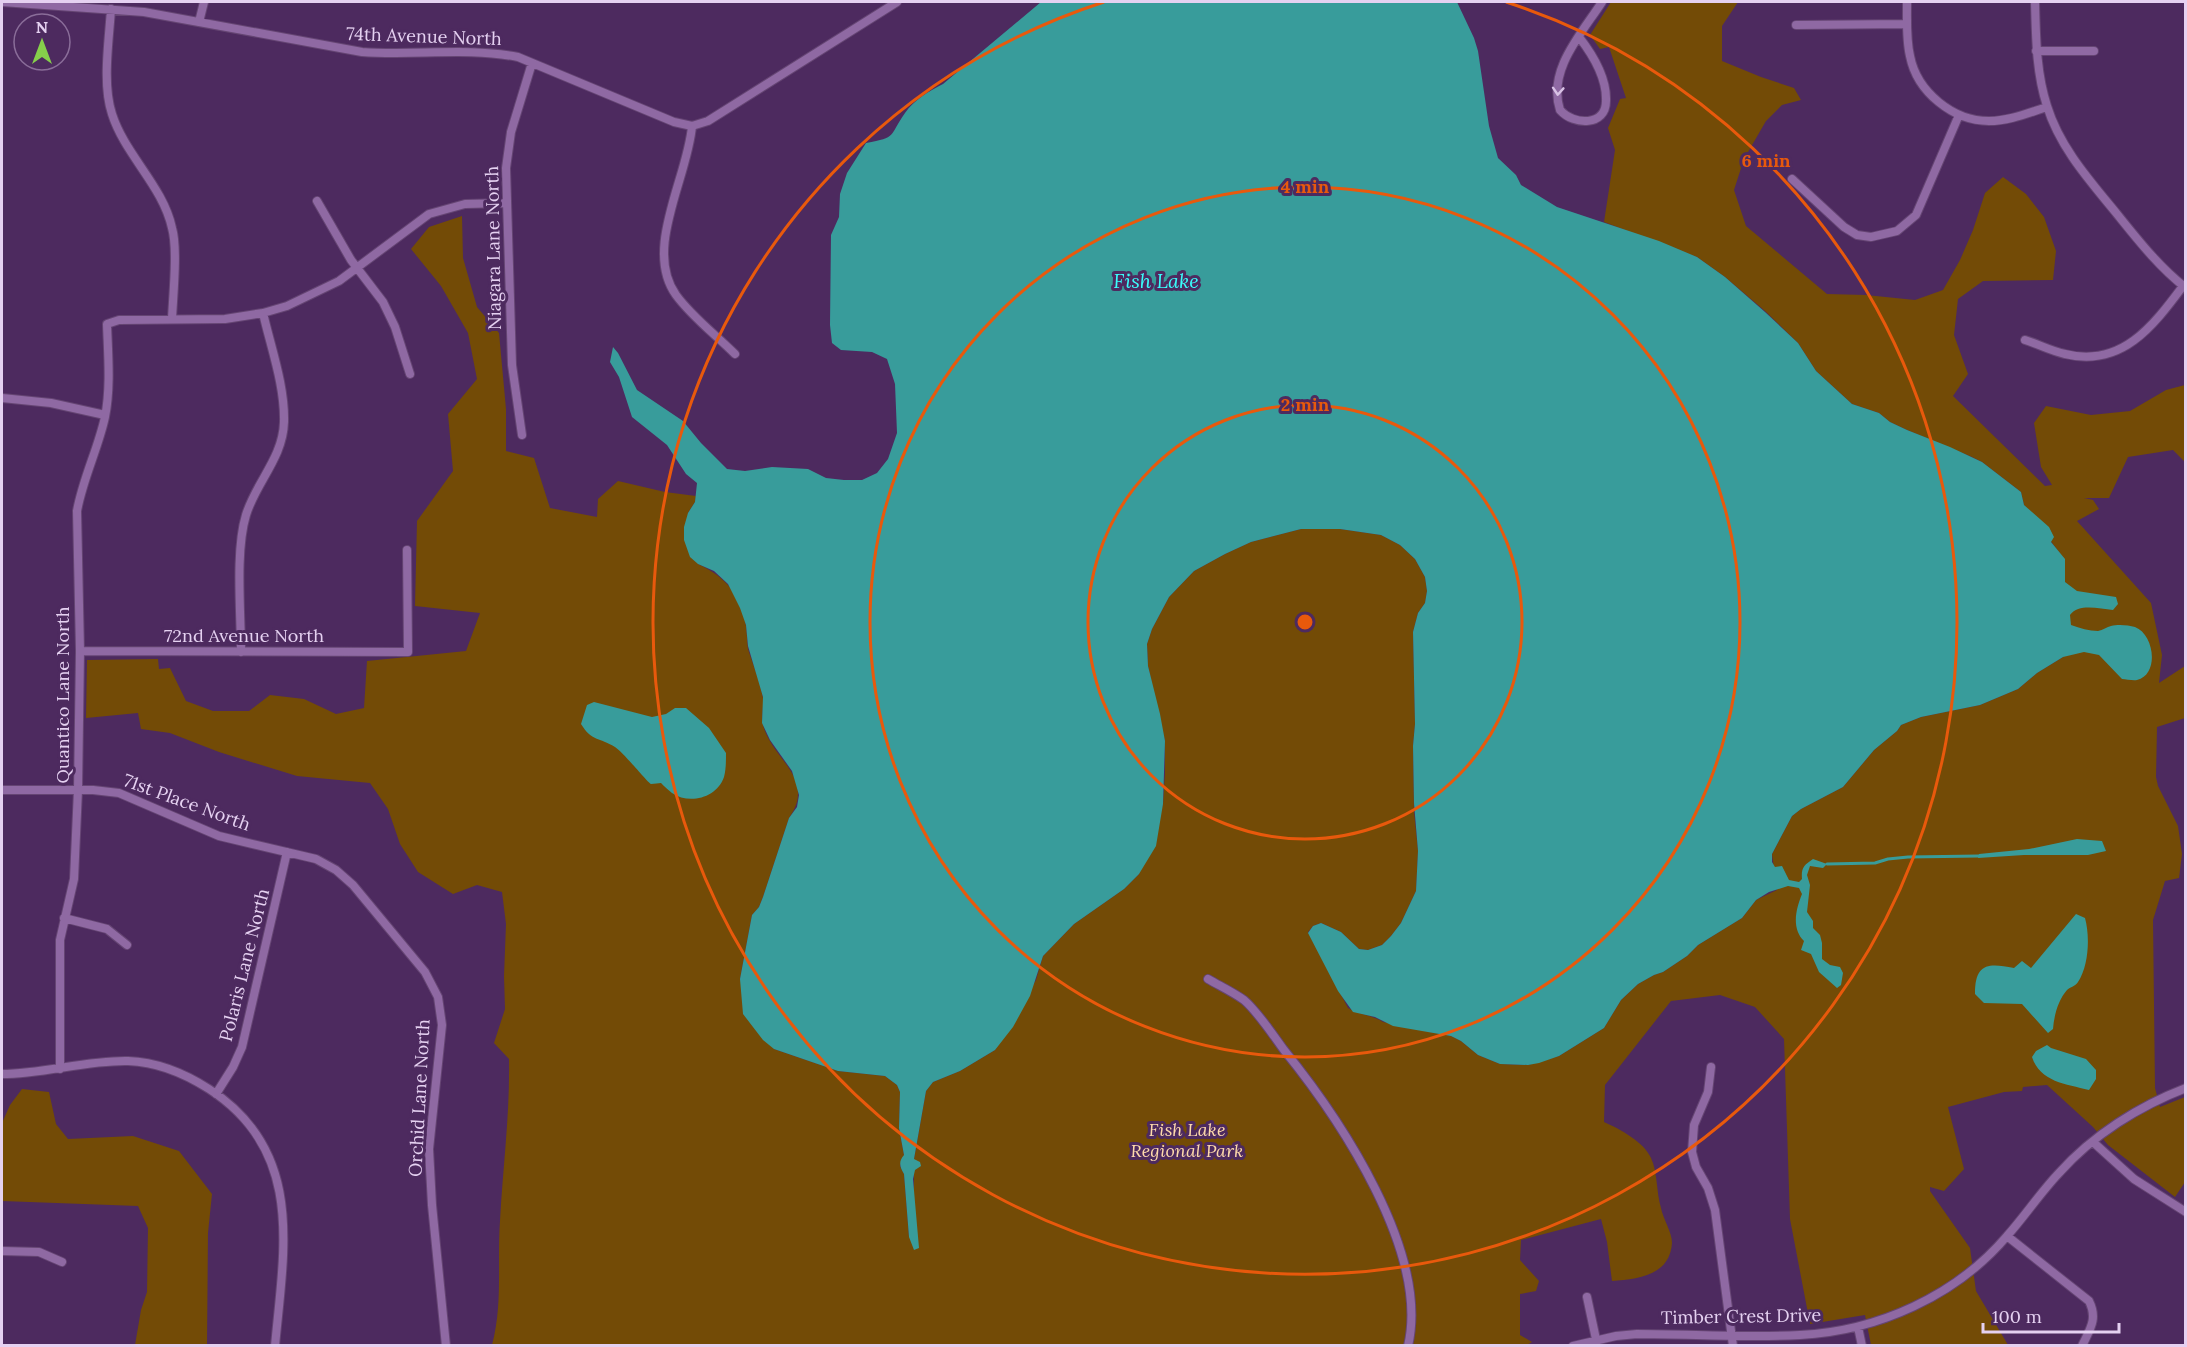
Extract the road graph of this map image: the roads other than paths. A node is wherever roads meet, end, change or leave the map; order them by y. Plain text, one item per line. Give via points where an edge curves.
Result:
1 (2, 2) edge
2 (204, 2) edge
3 (897, 2) edge
4 (1602, 2) edge
5 (1907, 2) edge
6 (2035, 2) edge
7 (56, 4) edge
8 (111, 9) junction
9 (199, 22) junction
10 (1907, 24) junction
11 (1796, 25) dead end
12 (1579, 37) junction
13 (2036, 51) junction
14 (2094, 51) dead end
15 (532, 63) junction
16 (2047, 107) junction
17 (1959, 115) junction
18 (692, 126) junction
19 (1792, 179) dead end
20 (317, 201) dead end
21 (506, 203) junction
22 (358, 269) junction
23 (2184, 287) edge
24 (263, 313) junction
25 (172, 319) junction
26 (2025, 340) dead end
27 (735, 354) dead end
28 (410, 374) dead end
29 (2, 399) edge
30 (105, 415) junction
31 (522, 435) dead end
32 (407, 550) dead end
33 (80, 651) junction
34 (241, 652) junction
35 (2, 790) edge
36 (78, 790) junction
37 (287, 852) junction
38 (64, 918) junction
39 (127, 945) dead end
40 (1208, 979) dead end
41 (1711, 1067) dead end
42 (60, 1069) junction
43 (2, 1074) edge
44 (2186, 1088) edge
45 (216, 1094) junction
46 (2093, 1142) junction
47 (2186, 1212) edge
48 (2007, 1236) junction
49 (2, 1251) edge
50 (62, 1262) dead end
51 (1587, 1297) dead end
52 (1858, 1327) junction
53 (1733, 1335) junction
54 (1596, 1343) edge
55 (275, 1346) edge
56 (446, 1346) edge
57 (1408, 1346) edge
58 (1573, 1346) edge
59 (1733, 1346) edge
60 (1862, 1346) edge
61 (2082, 1346) edge

1 - 7 street, 74th Avenue North
2 - 9 street
3 - 18 street via 708,121
4 - 12 street
5 - 10 street
6 - 13 street
7 - 8 street, 74th Avenue North
8 - 9 street, 74th Avenue North
8 - 25 street via 109,104 173,230
9 - 15 street, 74th Avenue North via 362,52 495,53
10 - 11 street
10 - 17 street via 1910,59 1921,83 1937,101
12 -> 12 street via 1566,58 1557,92 1563,113 1582,122 1600,114 1607,100 1596,63
13 - 14 street
13 - 16 street
15 - 18 street, 74th Avenue North via 674,123
15 - 21 street, Niagara Lane North via 512,132
16 - 17 street via 2003,120
16 - 23 street via 2076,163 2143,245
17 - 19 street via 1916,215 1897,231 1871,237 1857,234 1844,227
18 - 27 street via 691,143 665,234 664,266 675,294
20 - 22 street
21 - 22 street via 465,204 429,213
21 - 31 street, Niagara Lane North via 512,365
22 - 24 street via 313,295
22 - 28 street via 383,302
23 - 26 street via 2146,333 2116,351 2100,355 2065,354
24 - 25 street via 225,319
24 - 34 street via 284,423 274,463 252,498 242,535
25 - 30 street, Quantico Lane North via 119,320 107,324
29 - 30 street via 51,403
30 - 33 street, Quantico Lane North via 77,511
32 - 34 street, 72nd Avenue North via 408,652
33 - 34 street, 72nd Avenue North
33 - 36 street, Quantico Lane North
35 - 36 street, 71st Place North
36 - 37 street, 71st Place North via 119,793 219,836
36 - 38 street, Quantico Lane North via 76,866
37 - 45 street, Polaris Lane North via 242,1047
37 - 56 street, Orchid Lane North via 316,859 344,876 420,965 438,997 442,1025 429,1149
38 - 39 street via 107,929
38 - 42 street, Quantico Lane North via 59,953
40 - 57 street via 1245,1001 1334,1117 1370,1178 1409,1281 1412,1319
41 - 53 street via 1708,1092 1691,1143 1696,1167 1715,1210
42 - 43 street
42 - 45 street via 141,1062 171,1069
44 - 46 street, Timber Crest Drive via 2147,1105
45 - 55 street via 240,1112 255,1131 271,1157 277,1178 284,1236
46 - 47 street via 2134,1179
46 - 48 street, Timber Crest Drive via 2059,1172
48 - 52 street, Timber Crest Drive via 1943,1291 1895,1315
48 - 61 street via 2089,1301 2093,1326
49 - 50 street via 39,1252
51 - 54 street
52 - 53 street, Timber Crest Drive via 1801,1335
52 - 60 street
53 - 54 street, Timber Crest Drive via 1637,1334
53 - 59 street
54 - 58 street, Timber Crest Drive

